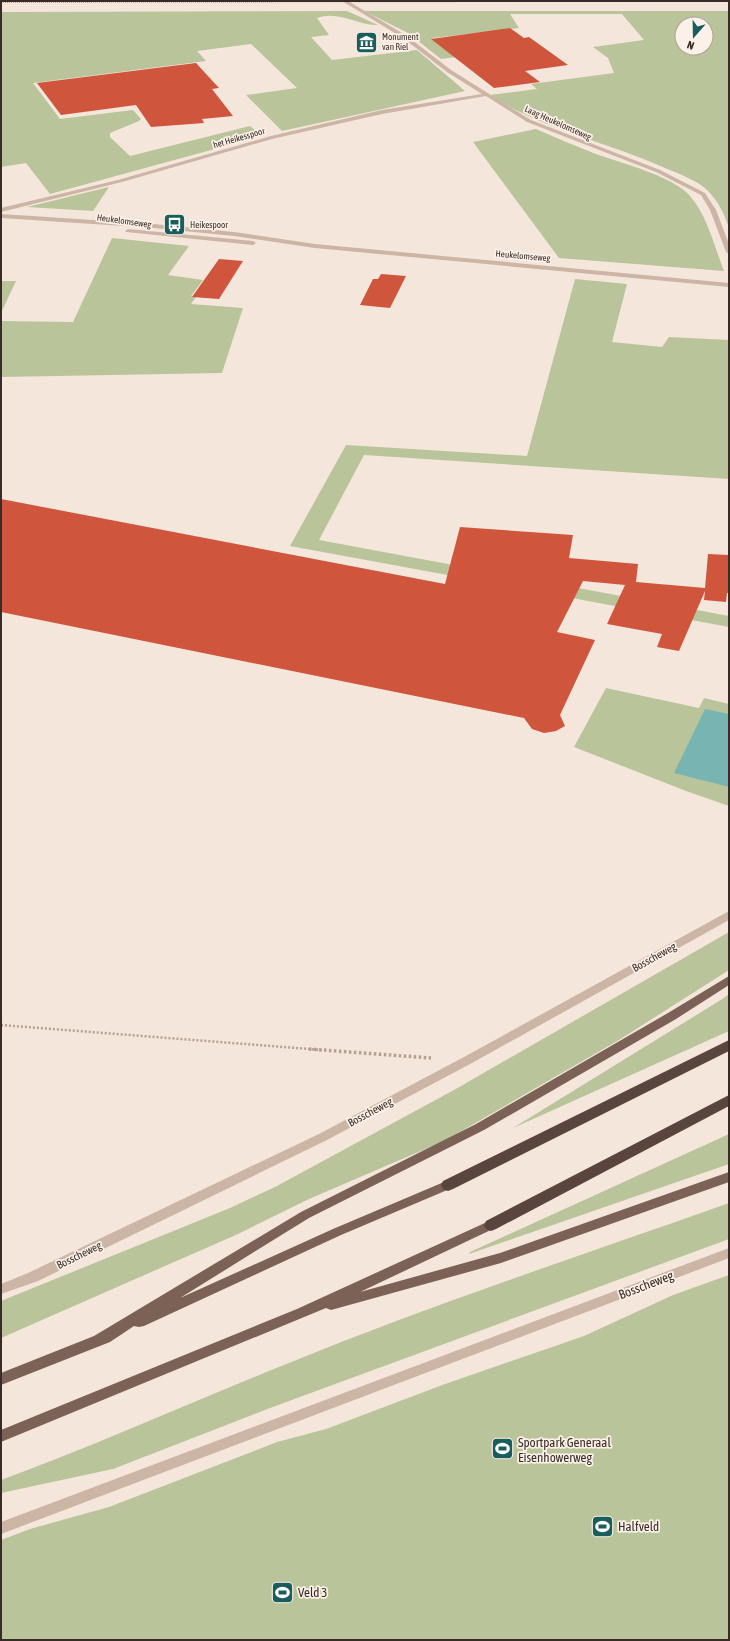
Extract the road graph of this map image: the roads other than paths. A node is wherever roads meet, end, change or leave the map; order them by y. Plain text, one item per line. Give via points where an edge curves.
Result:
1 (344, 1) edge
2 (484, 95) junction
3 (1, 210) edge
4 (1, 216) edge
5 (729, 252) edge
6 (729, 285) edge
7 (729, 915) edge
8 (729, 980) edge
9 (729, 1045) edge
10 (729, 1100) edge
11 (729, 1177) edge
12 (448, 1185) joint
13 (491, 1225) joint
14 (729, 1254) edge
15 (1, 1290) edge
16 (302, 1313) junction
17 (98, 1341) junction
18 (1, 1380) edge
19 (1, 1436) edge
20 (1, 1528) edge

1 - 2 street, Laag Heukelomseweg via 405,37 449,72
2 - 3 street, het Heikesspoor via 382,112 271,138 120,181
2 - 5 street, Laag Heukelomseweg via 529,121 658,171 703,194 713,210
4 - 6 street, Heukelomseweg via 73,222 229,242 315,246
7 - 15 street, Bosscheweg via 468,1060 322,1137 33,1277
8 - 17 main road via 672,1016 480,1127 305,1215
9 - 12 highway
10 - 13 highway
11 - 16 main road via 501,1258
12 - 17 main road
13 - 16 main road
14 - 20 street, Bosscheweg
16 - 19 main road
17 - 18 main road

